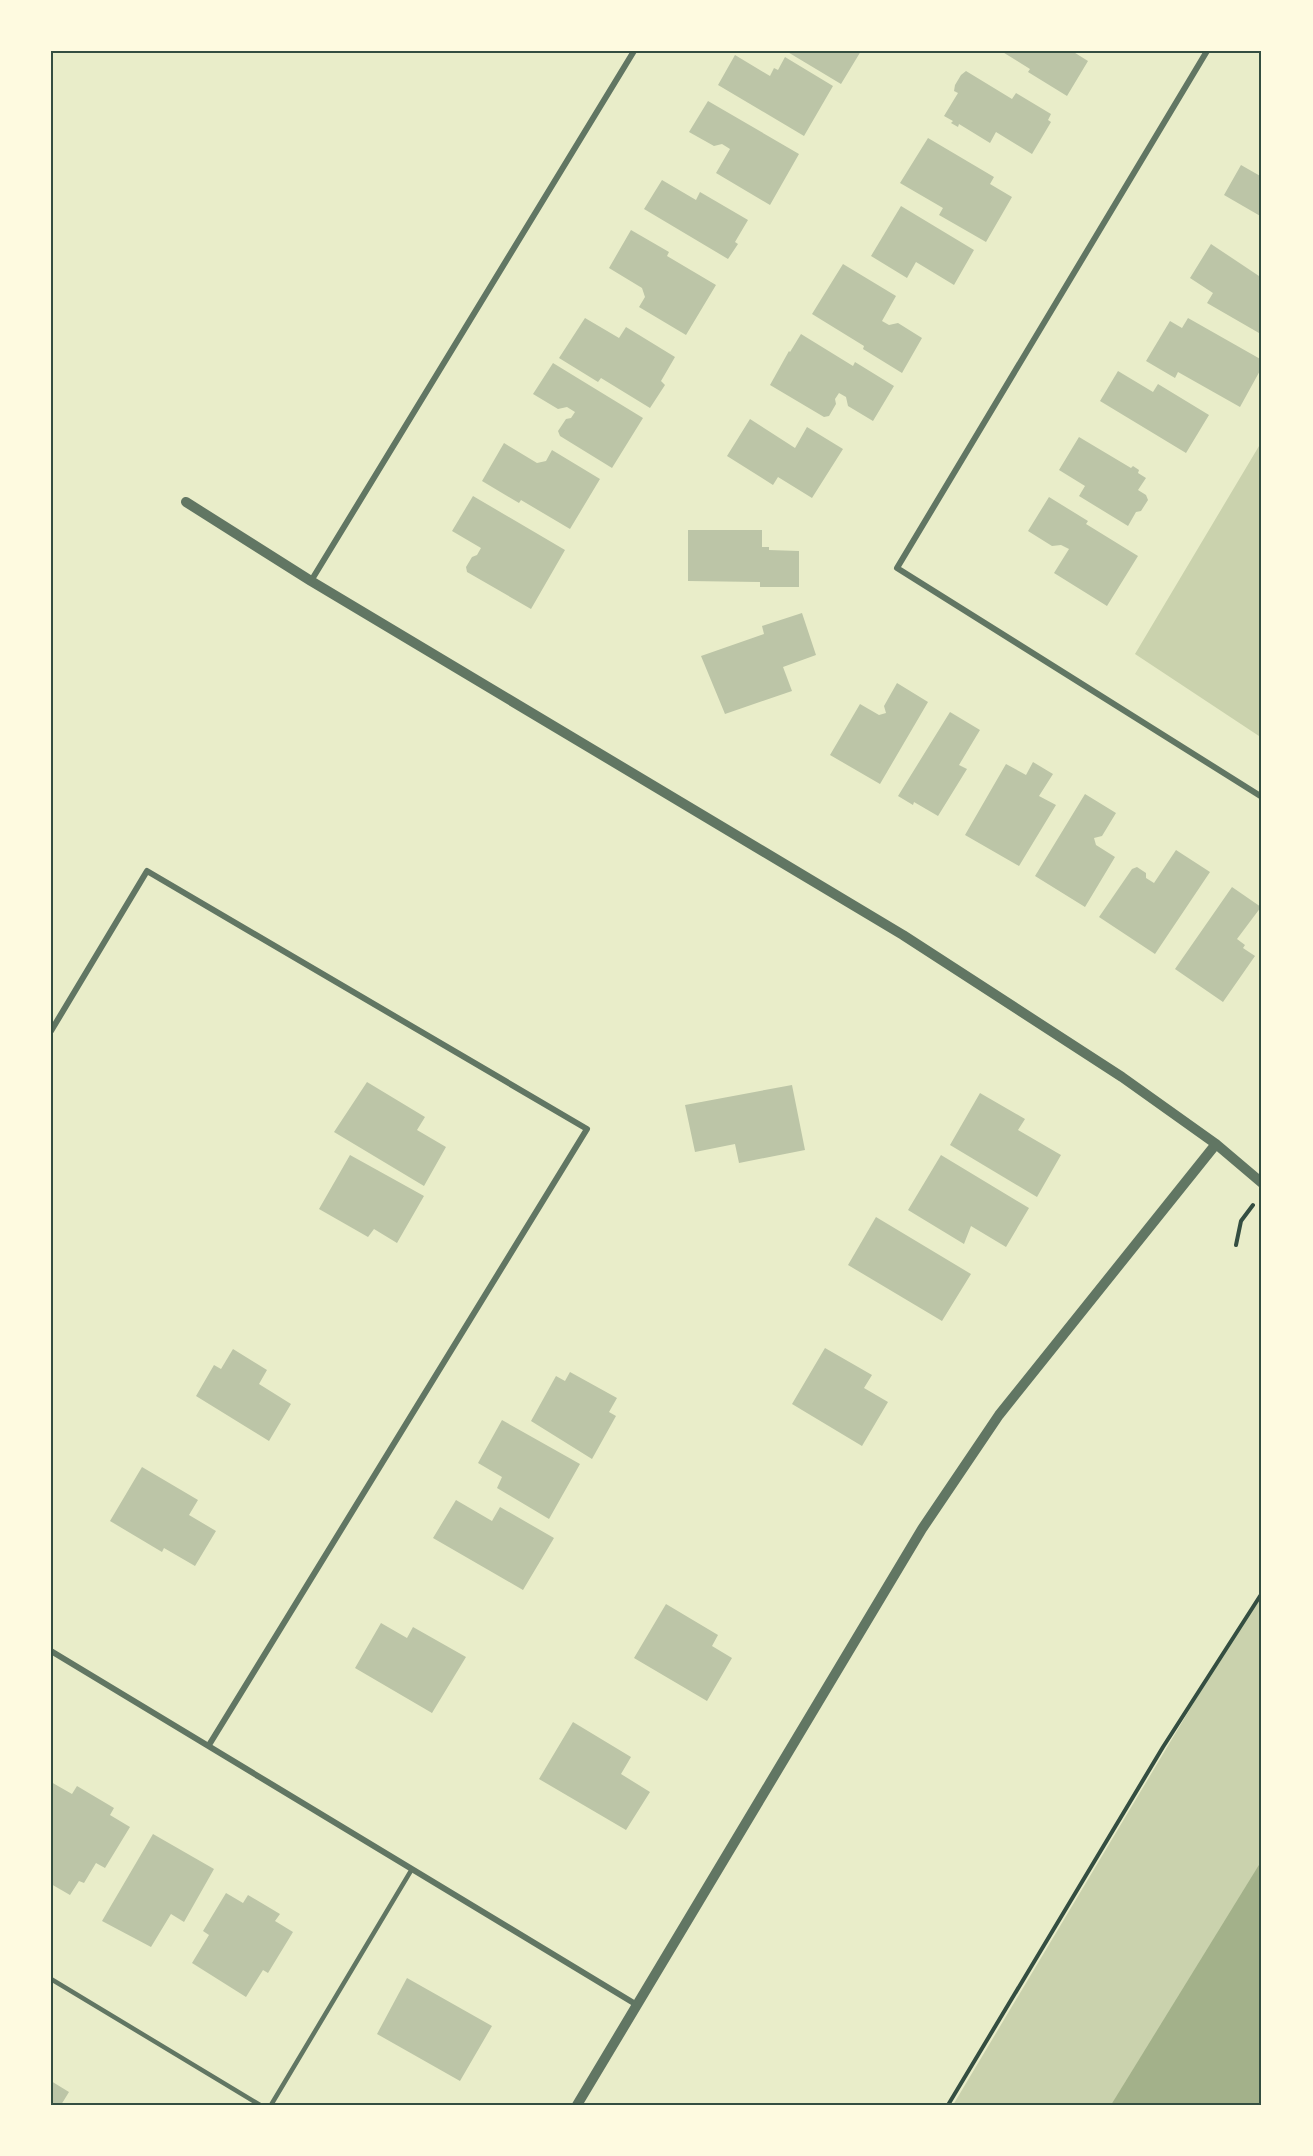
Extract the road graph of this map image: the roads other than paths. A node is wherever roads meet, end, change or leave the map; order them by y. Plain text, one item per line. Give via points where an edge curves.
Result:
1 (634, 51) edge
2 (1207, 51) edge
3 (186, 502) dead end
4 (310, 581) junction
5 (1262, 797) edge
6 (51, 1031) edge
7 (1216, 1144) junction
8 (1262, 1183) edge
9 (51, 1651) edge
10 (209, 1745) junction
11 (412, 1869) junction
12 (51, 1979) edge
13 (637, 2005) junction
14 (261, 2105) edge
15 (271, 2105) edge
16 (578, 2105) edge

1 - 4 street
2 - 5 street via 897,568
3 - 4 street
4 - 7 street via 903,935 1122,1077
6 - 10 street via 147,871 587,1129
7 - 8 street
7 - 13 street via 999,1415 929,1520
9 - 10 street
10 - 11 street
11 - 13 street
11 - 15 lane
12 - 14 lane
13 - 16 street

